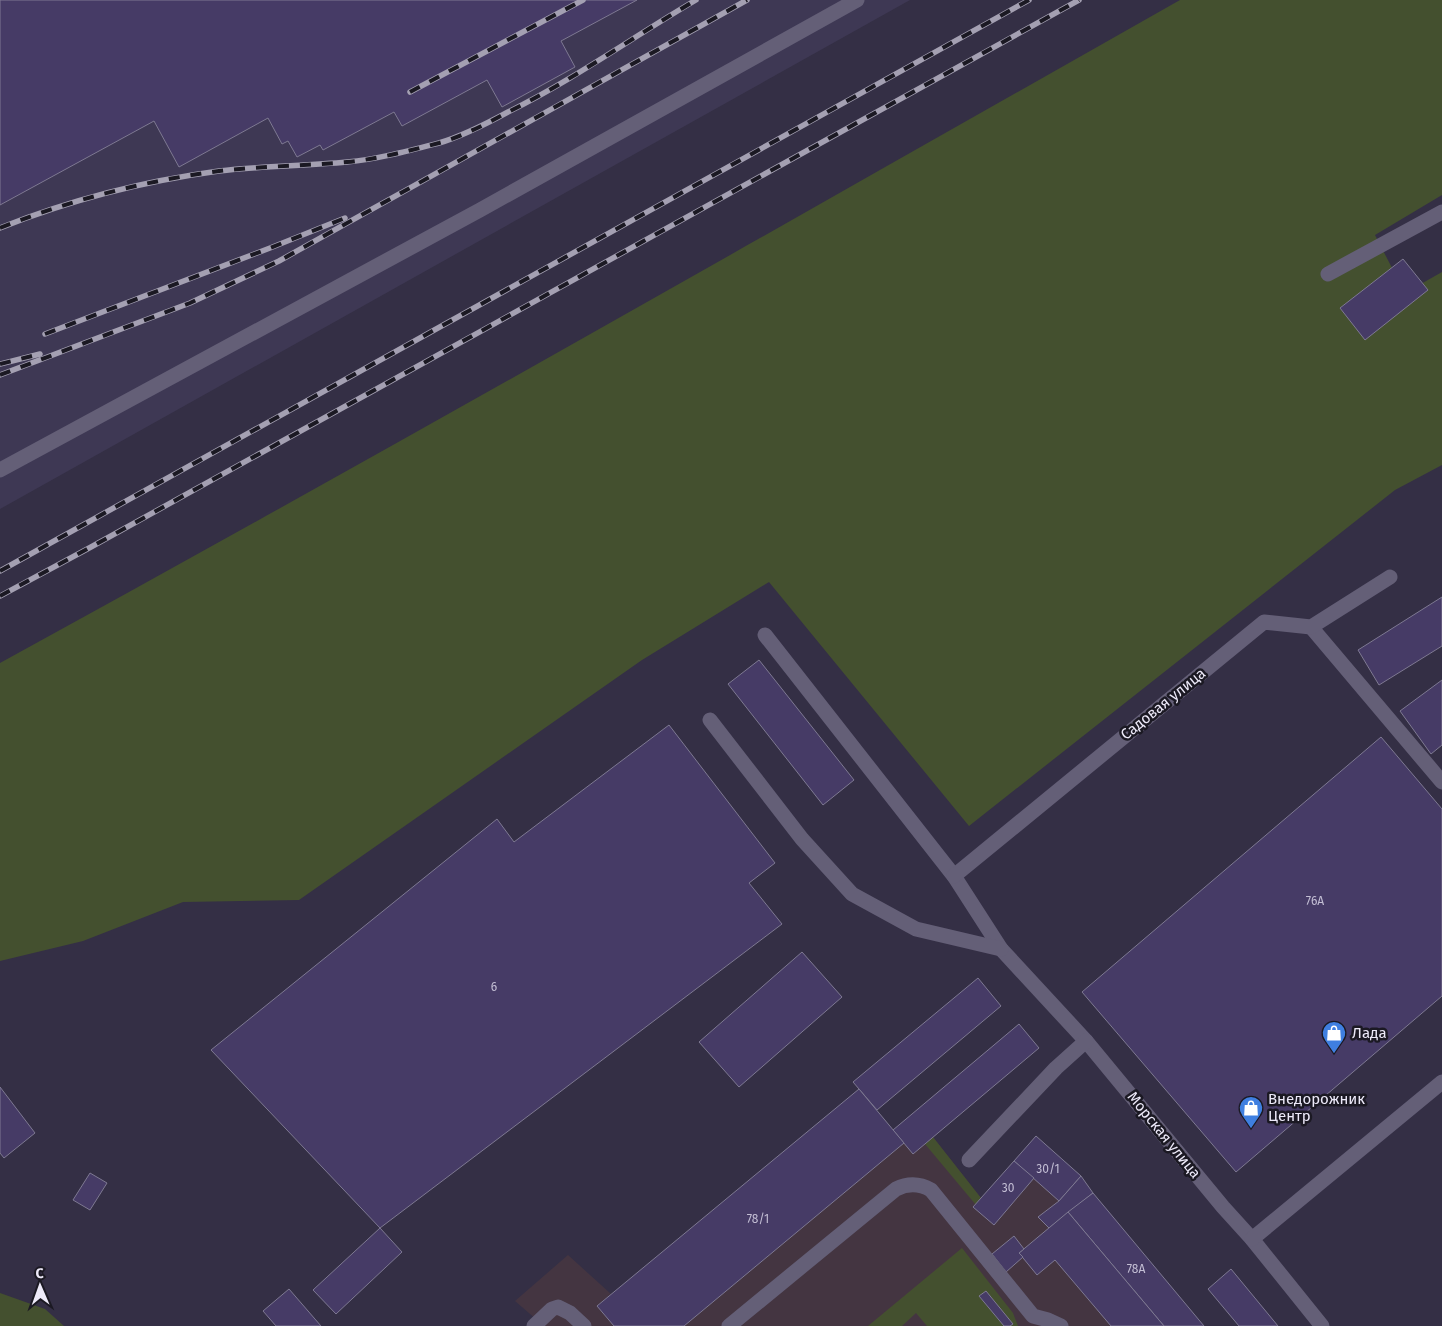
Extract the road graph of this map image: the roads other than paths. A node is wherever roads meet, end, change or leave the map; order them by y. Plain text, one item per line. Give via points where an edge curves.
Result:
1 (857, 0) edge
2 (1442, 212) edge
3 (1328, 274) dead end
4 (0, 470) edge
5 (1390, 577) dead end
6 (1311, 627) junction
7 (765, 634) dead end
8 (710, 720) dead end
9 (1442, 782) edge
10 (954, 876) junction
11 (1001, 948) junction
12 (1086, 1041) junction
13 (1442, 1082) edge
14 (969, 1160) dead end
15 (1252, 1239) junction
16 (1050, 1324) edge
17 (534, 1326) edge
18 (584, 1326) edge
19 (729, 1326) edge
20 (1322, 1326) edge

1 - 4 street via 480,210
2 - 3 street
5 - 6 street
6 - 9 street
6 - 10 street, Садовая улица via 1264,622
7 - 10 street, Морская улица
8 - 11 street via 802,840 852,894 916,929
10 - 11 street, Морская улица
11 - 12 street, Морская улица
12 - 14 street
12 - 15 street, Морская улица
13 - 15 street
15 - 20 street, Морская улица
16 - 19 street via 1033,1316 931,1190 914,1184 896,1189
17 - 18 street via 552,1309 558,1308 570,1313

